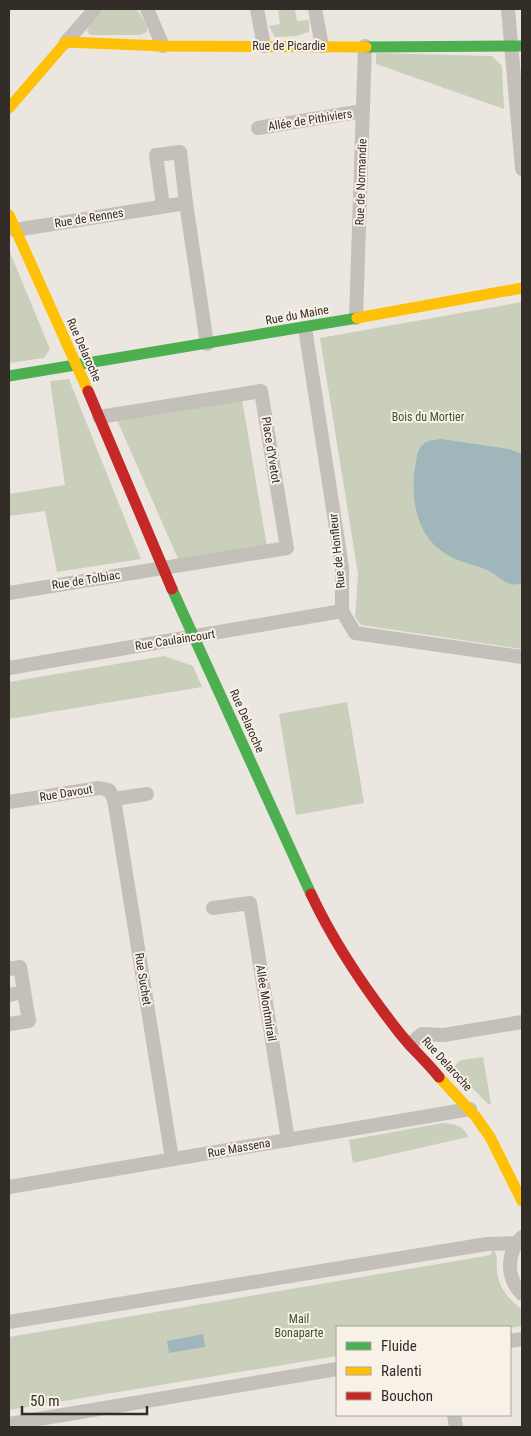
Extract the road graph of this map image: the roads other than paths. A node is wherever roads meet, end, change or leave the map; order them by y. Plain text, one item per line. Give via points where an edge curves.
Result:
1 (94, 9) edge
2 (148, 9) edge
3 (257, 9) edge
4 (315, 9) edge
5 (508, 9) edge
6 (66, 42) junction
7 (163, 46) junction
8 (264, 46) junction
9 (322, 46) junction
10 (365, 46) junction
11 (517, 46) edge
12 (12, 101) edge
13 (363, 111) junction
14 (258, 128) dead end
15 (522, 169) edge
16 (186, 202) junction
17 (163, 206) junction
18 (9, 215) edge
19 (15, 230) junction
20 (522, 288) edge
21 (356, 318) junction
22 (305, 328) junction
23 (207, 344) junction
24 (76, 364) junction
25 (9, 376) edge
26 (99, 417) junction
27 (163, 568) junction
28 (9, 593) edge
29 (342, 611) junction
30 (194, 636) junction
31 (522, 657) edge
32 (9, 668) edge
33 (148, 794) dead end
34 (114, 798) junction
35 (9, 802) edge
36 (213, 908) dead end
37 (9, 969) edge
38 (24, 992) junction
39 (9, 995) edge
40 (522, 1022) edge
41 (9, 1024) edge
42 (410, 1044) junction
43 (470, 1109) junction
44 (288, 1140) junction
45 (172, 1159) junction
46 (9, 1187) edge
47 (522, 1201) edge
48 (519, 1240) edge
49 (522, 1294) edge
50 (9, 1322) edge
51 (336, 1369) edge
52 (45, 1422) edge
53 (9, 1424) edge

1 - 6 street
2 - 7 street
3 - 8 street
4 - 9 street
5 - 11 street
6 - 7 street, Rue de Picardie
6 - 12 street
7 - 8 street, Rue de Picardie
8 - 9 street, Rue de Picardie
9 - 10 street, Rue de Picardie
10 - 11 street, Rue de Picardie
10 - 13 street, Rue de Normandie
11 - 15 street
13 - 14 street, Allée de Pithiviers
13 - 21 street, Rue de Normandie
16 - 17 street, Rue de Rennes
16 - 17 street via 180,152 156,155
16 - 23 street
17 - 19 street, Rue de Rennes
18 - 19 street, Rue Delaroche
19 - 24 street, Rue Delaroche
20 - 21 street, Rue du Maine
21 - 22 street, Rue du Maine
22 - 23 street, Rue du Maine
22 - 29 street, Rue de Honfleur via 342,567
23 - 24 street, Rue du Maine
24 - 25 street, Rue du Maine
24 - 26 street, Rue Delaroche
26 - 27 street, Rue Delaroche
26 - 27 street, Place d'Yvetot via 261,391 287,548
27 - 28 street, Rue de Tolbiac
27 - 30 street, Rue Delaroche
29 - 30 street, Rue Caulaincourt
29 - 31 street via 355,633
30 - 32 street, Rue Caulaincourt
30 - 42 street, Rue Delaroche via 322,920
33 - 34 street
34 - 35 street, Rue Davout via 109,790 99,788
34 - 45 street, Rue Suchet
36 - 44 street, Allée Montmirail via 250,903
37 - 38 street via 20,967
38 - 39 street
38 - 41 street via 29,1021
40 - 42 street via 444,1035 422,1034
42 - 43 street, Rue Delaroche
43 - 44 street, Rue Massena
43 - 47 street, Rue Delaroche via 490,1137
44 - 45 street, Rue Massena
45 - 46 street, Rue Massena
48 - 49 street via 509,1266 511,1278
48 - 50 street
51 - 52 street
52 - 53 street

